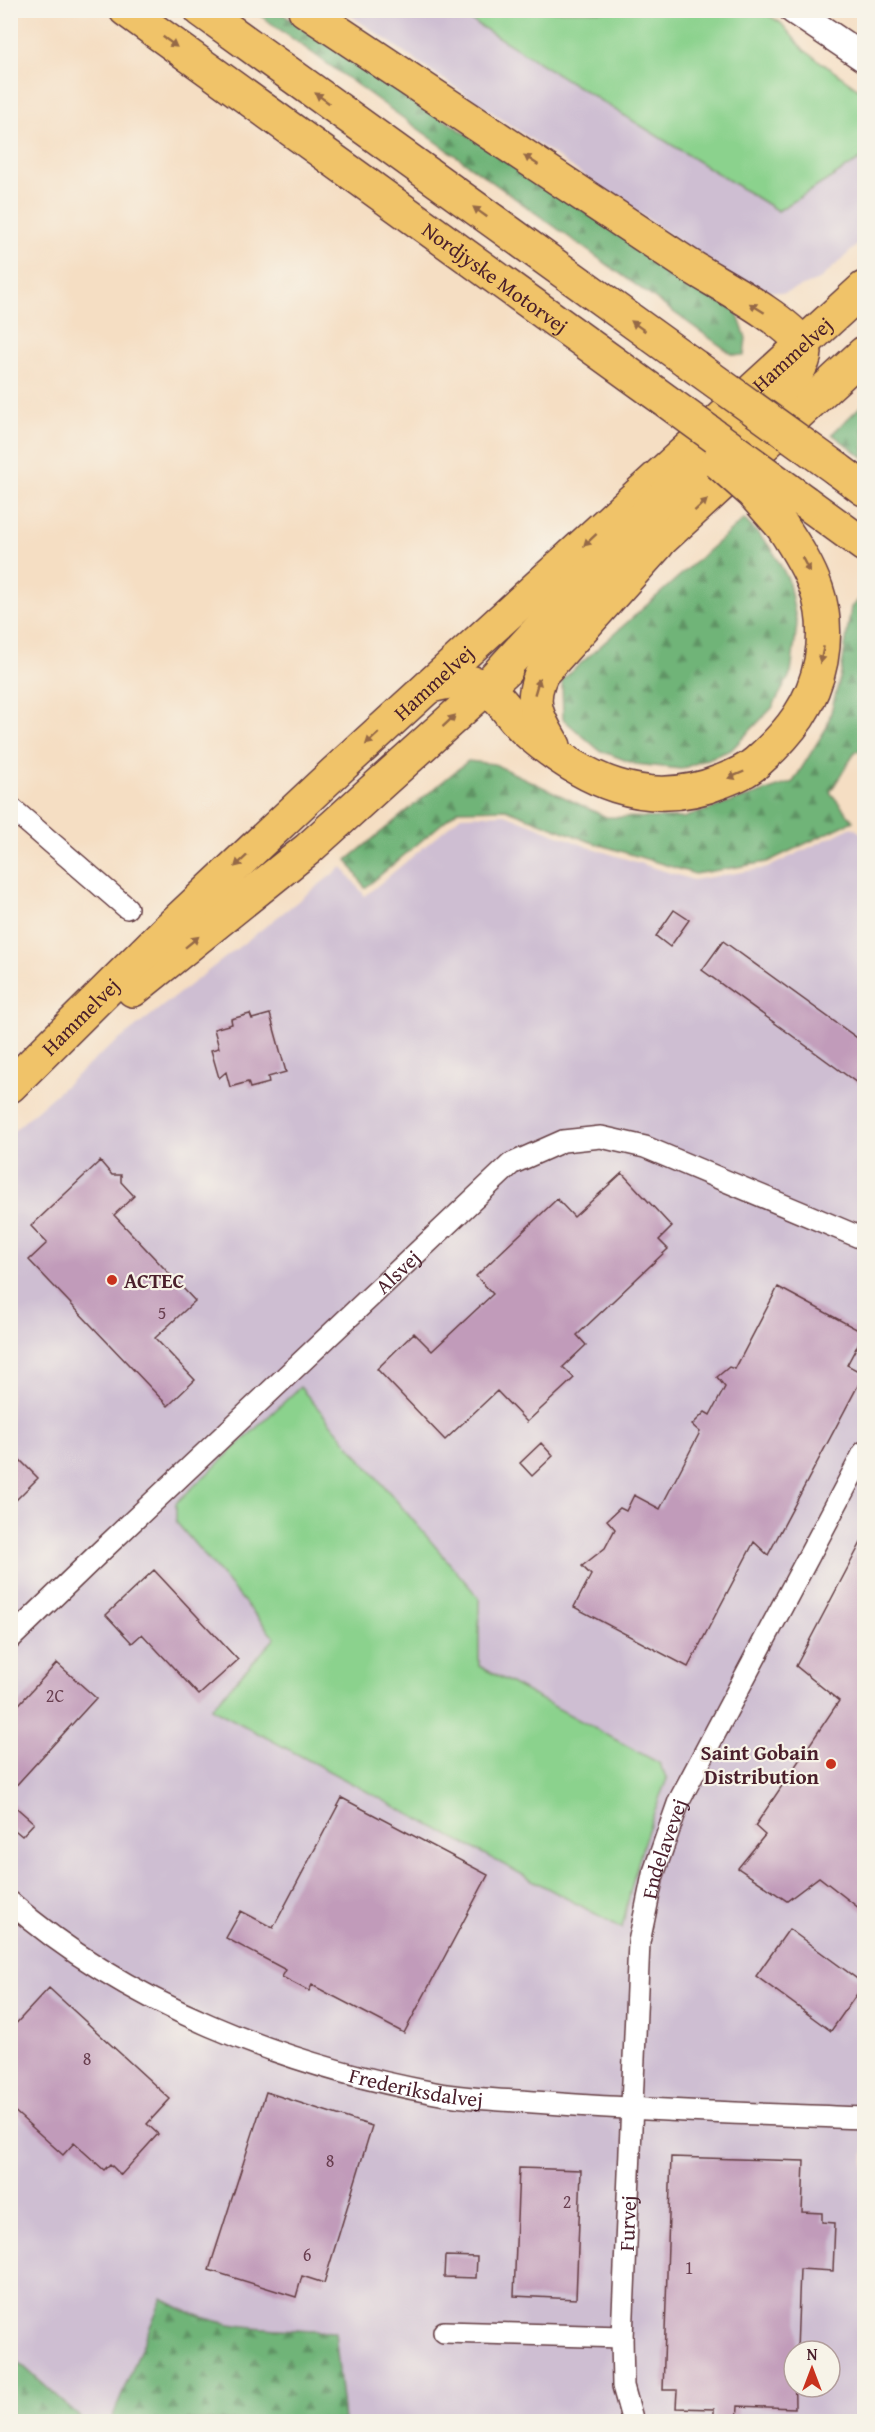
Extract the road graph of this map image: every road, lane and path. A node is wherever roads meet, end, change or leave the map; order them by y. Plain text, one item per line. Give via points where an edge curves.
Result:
1 (126, 10) edge
2 (201, 10) edge
3 (305, 10) edge
4 (793, 10) edge
5 (864, 58) edge
6 (864, 288) edge
7 (864, 342) edge
8 (803, 344) junction
9 (864, 353) edge
10 (649, 398) junction
11 (808, 405) junction
12 (864, 489) edge
13 (658, 544) junction
14 (864, 544) edge
15 (431, 686) junction
16 (486, 687) junction
17 (561, 758) junction
18 (10, 807) edge
19 (127, 908) dead end
20 (10, 1086) edge
21 (864, 1239) edge
22 (864, 1452) edge
23 (10, 1640) edge
24 (10, 1902) edge
25 (633, 2109) junction
26 (864, 2118) edge
27 (444, 2332) dead end
28 (622, 2337) junction
29 (633, 2421) edge

1 -> 10 main road
12 -> 2 main road, Nordjyske Motorvej, bridge
8 -> 3 main road via 777,321
4 - 5 street
6 - 8 main road, Hammelvej
7 - 11 main road
8 -> 15 main road, Hammelvej
8 - 16 main road via 805,354 796,372 652,507
9 - 11 main road, Hammelvej
10 - 14 main road, bridge
10 -> 17 main road, bridge via 753,493 782,526 809,567 823,608 824,644 817,679 802,712 782,740 747,771 700,790 653,794 612,786
13 -> 11 main road, Hammelvej
13 - 16 main road, Hammelvej
17 -> 13 main road via 538,719 535,687 556,655
15 - 16 main road via 448,681
15 -> 20 main road, Hammelvej via 166,931
16 - 17 main road via 523,729
20 -> 16 main road, Hammelvej via 308,849
18 - 19 street
21 - 23 street, Alsvej via 645,1147 601,1137 563,1141 511,1164
22 - 25 street, Endelavevej via 679,1801 653,1875 639,1942
24 - 25 street, Frederiksdalvej via 36,1925 110,1973 199,2021 322,2067 437,2094
25 - 26 street, Frederiksdalvej
25 - 28 street, Furvej
27 - 28 street
28 - 29 street, Furvej via 623,2386

